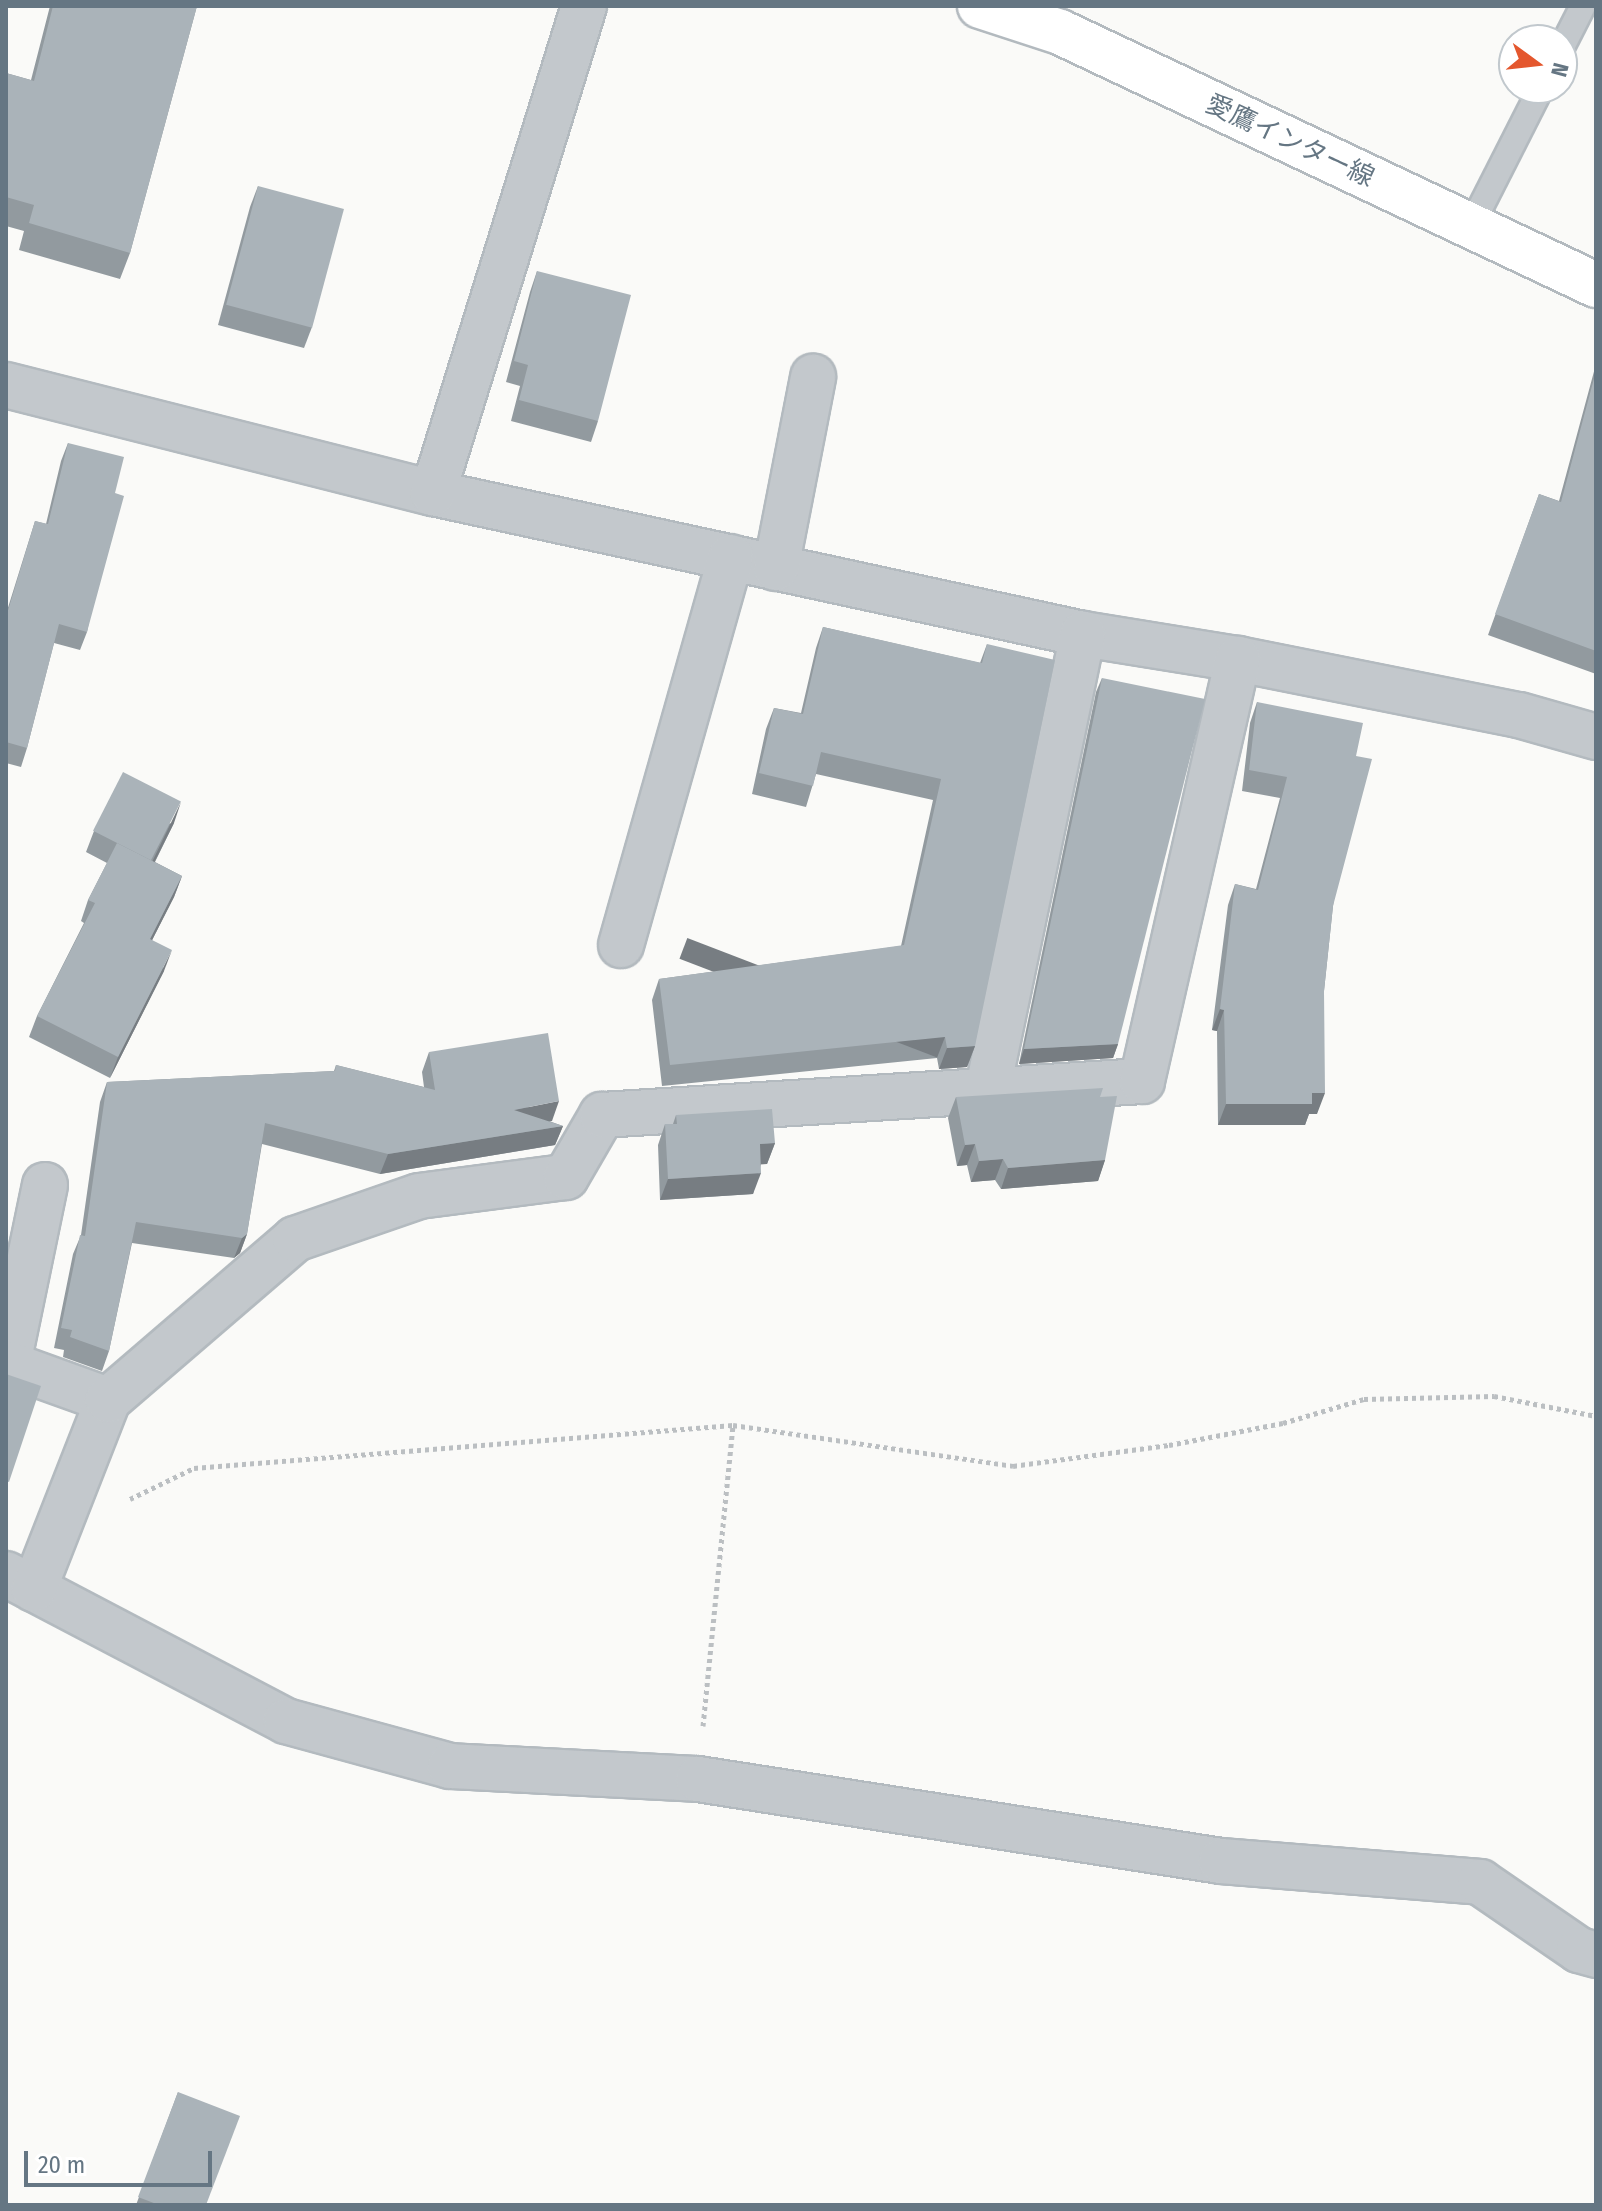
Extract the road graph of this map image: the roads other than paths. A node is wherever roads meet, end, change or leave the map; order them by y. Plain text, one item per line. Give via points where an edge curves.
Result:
1 (584, 6) edge
2 (980, 6) edge
3 (1583, 6) edge
4 (1574, 24) edge
5 (1533, 104) edge
6 (1471, 226) junction
7 (1596, 285) edge
8 (813, 377) dead end
9 (6, 385) edge
10 (433, 493) junction
11 (731, 557) junction
12 (776, 568) junction
13 (1083, 634) junction
14 (1238, 659) junction
15 (1596, 737) edge
16 (621, 945) dead end
17 (988, 1088) junction
18 (45, 1185) dead end
19 (108, 1400) junction
20 (20, 1581) edge
21 (1596, 1955) edge

1 - 10 street
2 - 6 main road, 愛鷹インター線 via 1060,32
3 - 4 lane
5 - 6 lane
6 - 7 main road, 愛鷹インター線
8 - 12 street
9 - 10 street
10 - 11 street
11 - 12 street
11 - 16 street
12 - 13 street
13 - 14 street
13 - 17 street
14 - 15 street via 1519,715
14 - 17 street via 1142,1081
17 - 19 street via 602,1115 566,1177 419,1196 295,1239
18 - 19 street via 8,1364
19 - 20 street via 55,1535
20 - 21 street via 286,1721 450,1766 698,1779 1221,1861 1480,1882 1579,1950

